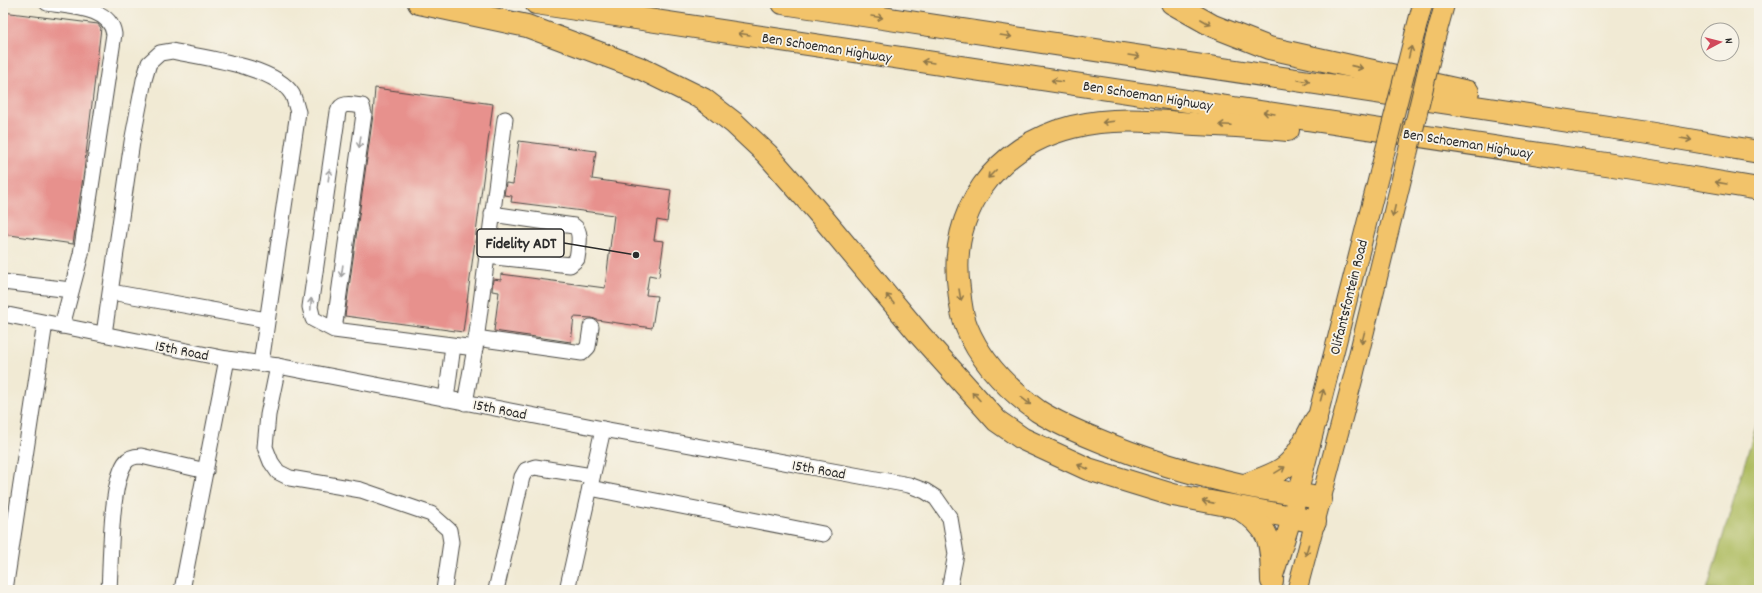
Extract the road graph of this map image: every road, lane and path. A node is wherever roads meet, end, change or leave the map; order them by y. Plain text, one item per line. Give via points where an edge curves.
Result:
1 (47, 3) edge
2 (420, 3) edge
3 (536, 3) edge
4 (783, 3) edge
5 (1172, 3) edge
6 (1423, 3) edge
7 (1445, 3) edge
8 (505, 119) dead end
9 (1648, 133) junction
10 (1759, 152) edge
11 (1639, 169) junction
12 (1759, 189) edge
13 (492, 214) junction
14 (486, 256) junction
15 (3, 282) edge
16 (71, 290) junction
17 (112, 292) junction
18 (3, 314) edge
19 (267, 320) junction
20 (45, 323) junction
21 (62, 326) junction
22 (591, 327) dead end
23 (334, 330) junction
24 (104, 334) junction
25 (476, 343) junction
26 (453, 346) junction
27 (227, 359) junction
28 (261, 363) junction
29 (278, 366) junction
30 (446, 399) junction
31 (465, 403) junction
32 (1316, 420) junction
33 (603, 429) junction
34 (206, 471) junction
35 (591, 482) junction
36 (1244, 485) junction
37 (1298, 494) junction
38 (1321, 499) junction
39 (1238, 508) junction
40 (1292, 517) junction
41 (1315, 522) junction
42 (823, 534) dead end
43 (1271, 585) edge
44 (5, 590) edge
45 (109, 590) edge
46 (182, 590) edge
47 (444, 590) edge
48 (496, 590) edge
49 (567, 590) edge
50 (950, 590) edge
51 (1297, 590) edge

1 - 16 street via 90,10 105,16 114,34 80,254
39 -> 2 highway via 1173,495 1088,469 1022,439 998,421 920,335 767,154 734,123 703,99 642,69 527,26
11 -> 3 highway, Ben Schoeman Highway
4 -> 9 highway
5 -> 9 highway via 1213,26 1269,48
32 -> 6 main road, Olifantsfontein Road, bridge
7 -> 38 main road, Olifantsfontein Road, bridge
8 - 13 street
9 -> 10 highway
12 -> 11 highway, Ben Schoeman Highway
11 -> 36 highway via 1269,128 1147,121 1111,121 1072,127 1029,145 1005,161 986,179 973,201 958,244 956,272 966,327 984,358 1006,386 1039,411 1071,429 1172,467
13 - 14 street
13 - 14 street via 578,228 577,259 570,265
14 - 25 street
15 - 16 street
16 - 21 street
17 - 19 street
17 - 19 street via 132,142 144,80 149,63 160,53 172,51 254,69 280,81 293,95 298,112
17 - 24 street
18 - 20 street, 15th Road
19 - 28 street
20 - 21 street, 15th Road
20 - 44 street
21 - 24 street, 15th Road
22 - 25 street via 588,347 582,353
23 -> 23 street via 313,319 310,306 339,107 362,106 364,114
23 - 26 street
24 - 27 street, 15th Road
25 - 26 street
25 - 31 street
26 - 30 street
27 - 28 street, 15th Road
27 - 34 street
28 - 29 street, 15th Road
29 - 30 street, 15th Road
29 - 47 street via 268,415 265,447 278,472 290,478 361,490 431,514 449,530 451,542
30 - 31 street, 15th Road
31 - 33 street, 15th Road
36 -> 32 highway via 1284,468
32 - 37 main road, Olifantsfontein Road
33 - 35 street
33 - 50 street, 15th Road via 909,486 924,491 936,498 950,518 956,554
34 - 45 street via 141,456 131,457 125,463 118,482 114,509
34 - 46 street
35 - 42 street
35 - 48 street via 535,467 526,470 522,477
35 - 49 street
36 - 37 highway
37 - 38 highway
37 - 40 main road, Olifantsfontein Road
38 - 41 main road, Olifantsfontein Road
39 - 40 highway
39 - 43 highway via 1253,518 1267,533 1272,563
40 - 41 highway
40 - 43 main road, Olifantsfontein Road
41 -> 51 main road, Olifantsfontein Road

